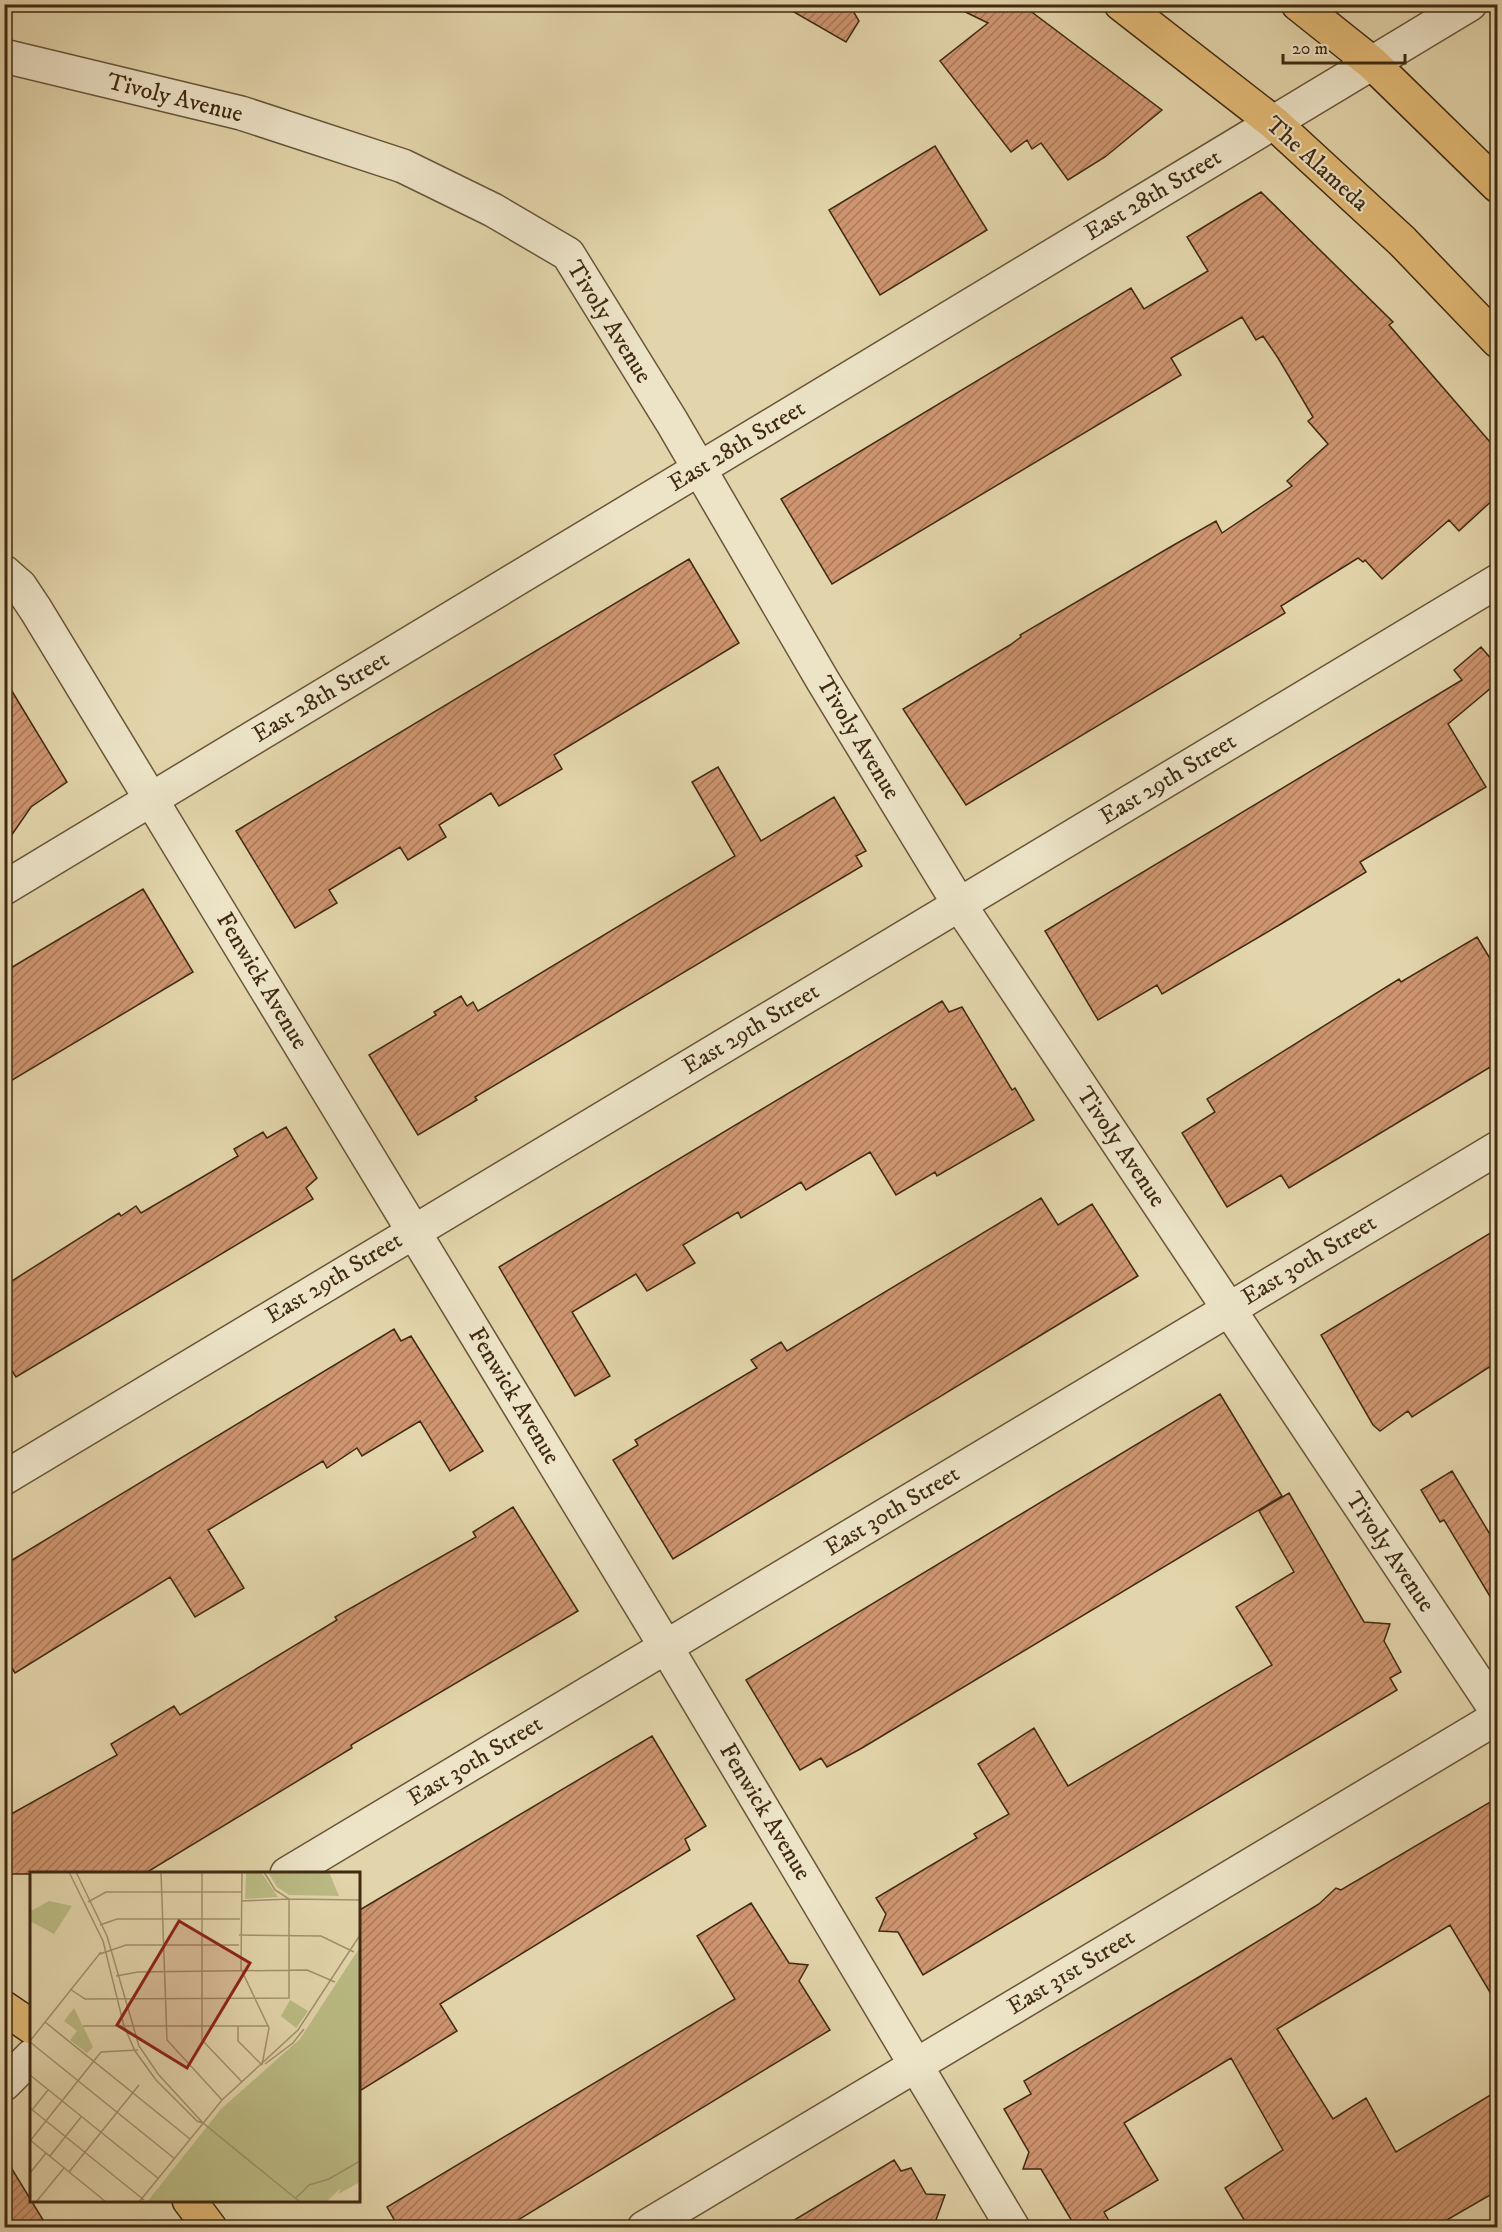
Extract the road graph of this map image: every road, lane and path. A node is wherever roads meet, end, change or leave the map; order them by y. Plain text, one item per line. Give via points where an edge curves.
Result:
1 (1121, 4) edge
2 (1298, 4) edge
3 (1470, 4) edge
4 (4, 56) edge
5 (1372, 63) junction
6 (1274, 123) junction
7 (1497, 186) edge
8 (1497, 341) edge
9 (699, 469) junction
10 (4, 572) edge
11 (1497, 581) edge
12 (151, 799) junction
13 (4, 888) edge
14 (959, 904) junction
15 (1497, 1148) edge
16 (413, 1230) junction
17 (1228, 1308) junction
18 (4, 1478) edge
19 (666, 1647) junction
20 (1497, 1715) edge
21 (290, 1872) edge
22 (4, 2008) edge
23 (30, 2026) edge
24 (30, 2058) edge
25 (916, 2064) junction
26 (4, 2084) edge
27 (190, 2202) edge
28 (210, 2228) edge
29 (644, 2228) edge
30 (1013, 2228) edge

1 - 6 main road, The Alameda
2 - 5 main road
3 - 5 street, East 28th Street
4 - 9 street, Tivoly Avenue via 241,112 403,166 493,210 568,254
5 - 6 street, East 28th Street
5 - 7 main road
6 - 8 main road, The Alameda via 1402,241
6 - 9 street, East 28th Street
9 - 12 street, East 28th Street
9 - 14 street, Tivoly Avenue
10 - 12 street, Fenwick Avenue via 20,586 36,610
11 - 14 street, East 29th Street
12 - 13 street, East 28th Street
12 - 16 street, Fenwick Avenue
14 - 16 street, East 29th Street
14 - 17 street, Tivoly Avenue
15 - 17 street, East 30th Street
16 - 18 street, East 29th Street
16 - 19 street, Fenwick Avenue
17 - 19 street, East 30th Street
17 - 20 street, Tivoly Avenue
19 - 21 street, East 30th Street
19 - 25 street, Fenwick Avenue
20 - 25 street, East 31st Street
22 - 23 main road
24 - 26 street
25 - 29 street, East 31st Street
25 - 30 street, Fenwick Avenue
27 - 28 main road

